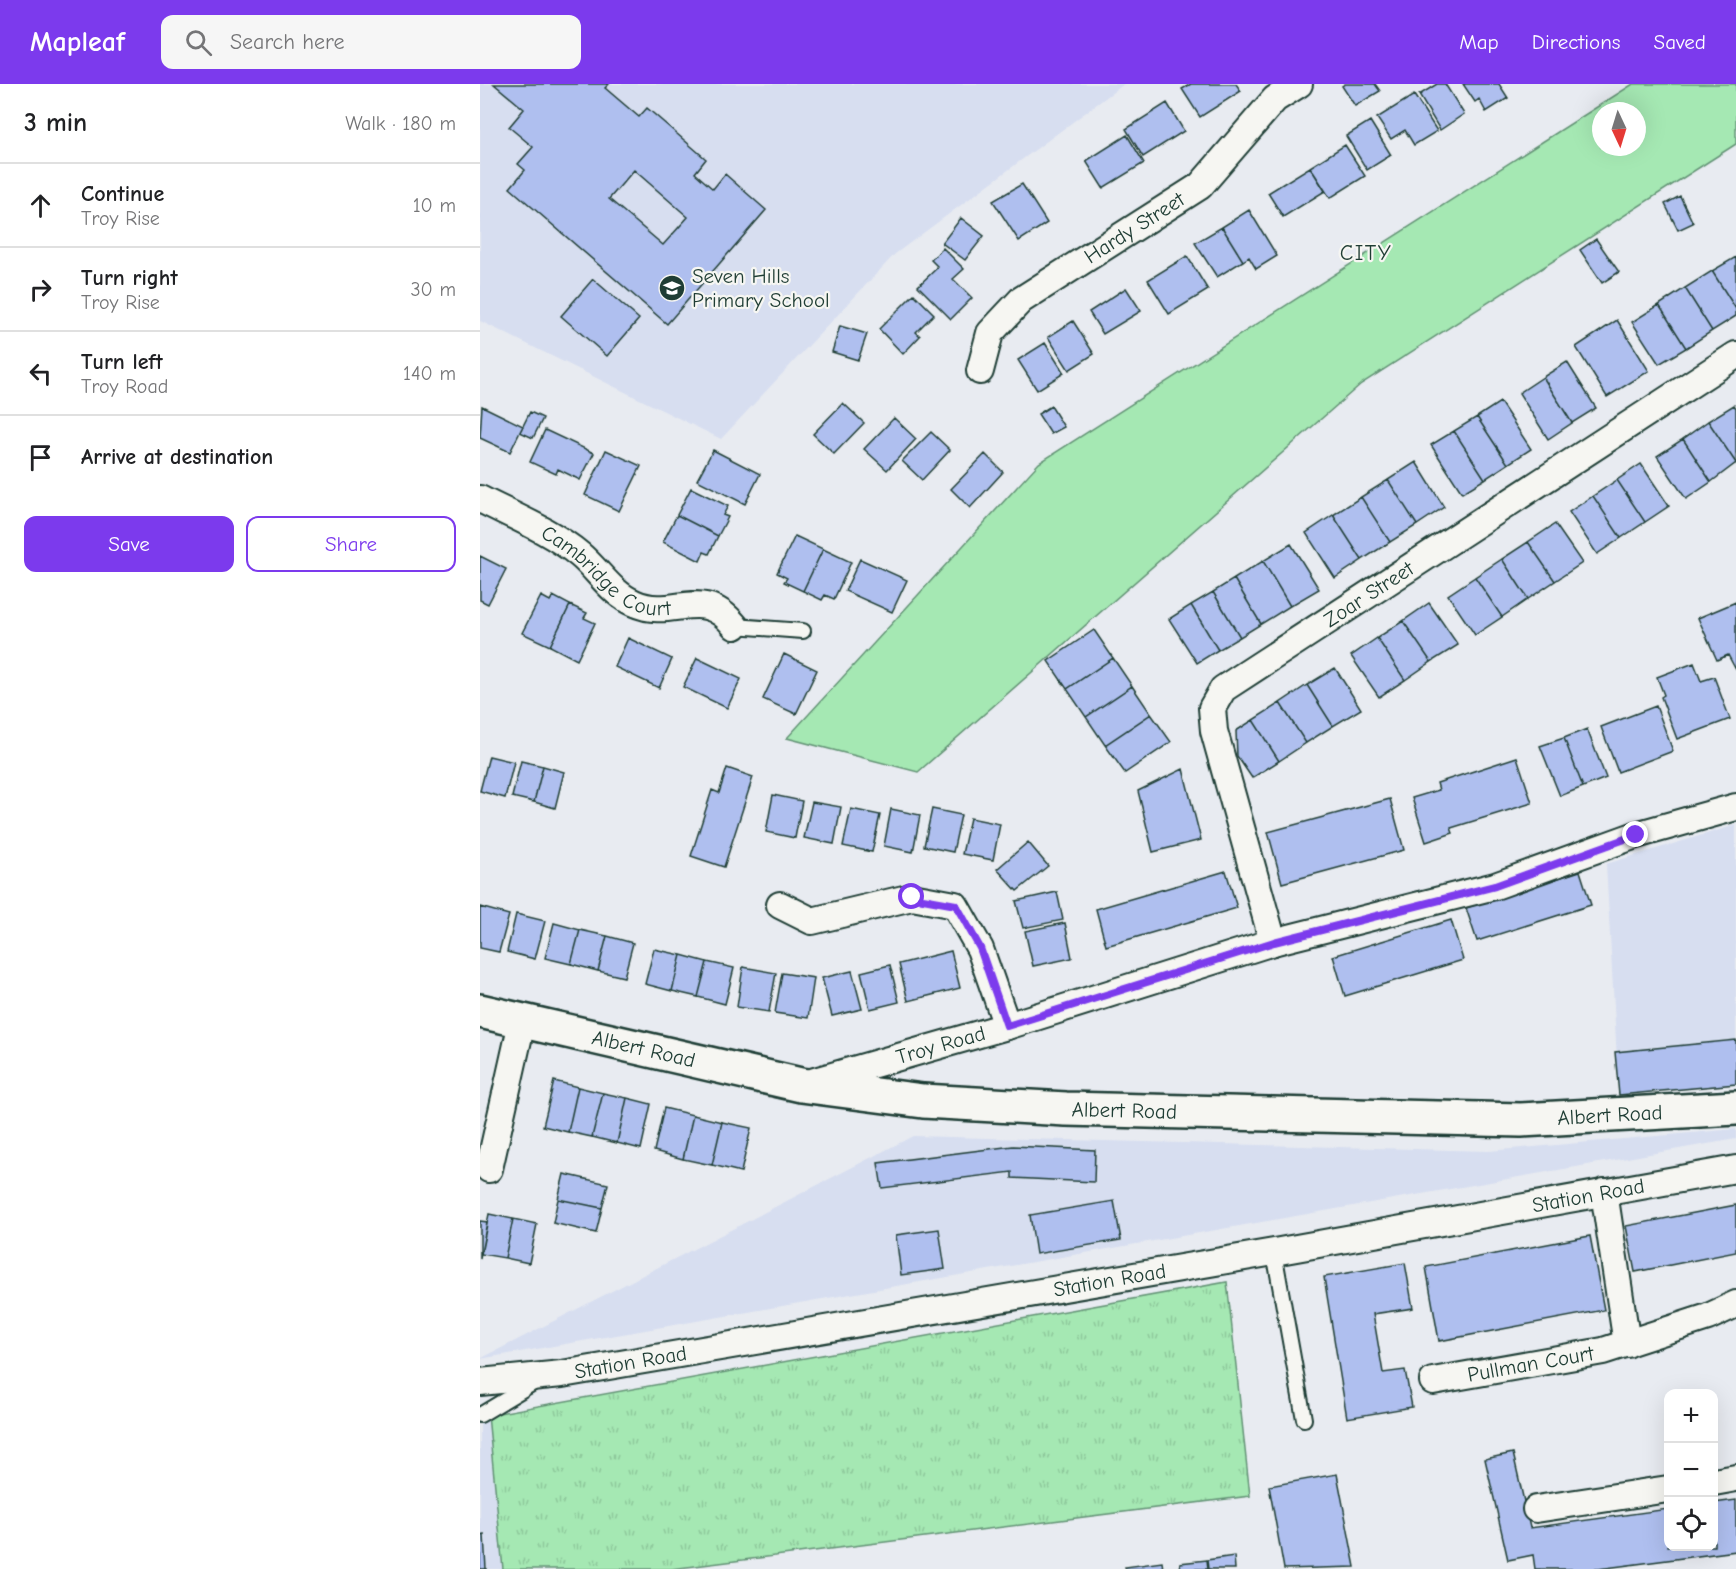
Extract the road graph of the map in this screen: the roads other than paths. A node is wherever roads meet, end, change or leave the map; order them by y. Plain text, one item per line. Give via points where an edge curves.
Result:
1 (1299, 84) edge
2 (1736, 355) edge
3 (980, 372) dead end
4 (480, 499) edge
5 (735, 626) joint
6 (803, 631) dead end
7 (1736, 807) edge
8 (780, 905) dead end
9 (1274, 942) junction
10 (480, 1011) edge
11 (522, 1022) junction
12 (1007, 1026) junction
13 (801, 1085) junction
14 (1736, 1108) edge
15 (489, 1169) dead end
16 (1736, 1169) edge
17 (1604, 1192) junction
18 (1274, 1252) junction
19 (1736, 1304) edge
20 (1627, 1344) junction
21 (544, 1376) junction
22 (1433, 1381) dead end
23 (480, 1382) edge
24 (480, 1415) edge
25 (1304, 1419) dead end
26 (1736, 1478) edge
27 (1718, 1481) edge
28 (1664, 1490) edge
29 (1536, 1509) dead end

1 - 3 street, Hardy Street via 1275,99 1200,186 1021,300 990,333
2 - 9 street, Zoar Street via 1223,689 1212,708 1214,731
4 - 5 street, Cambridge Court via 561,542 634,603 653,607 712,606 724,612
5 - 6 lane
7 - 9 street, Troy Road via 1636,835 1495,886
8 - 12 street via 812,921 912,897 956,905 980,948
9 - 12 street, Troy Road
10 - 11 street, Albert Road
11 - 13 street, Albert Road
11 - 15 street
12 - 13 street, Troy Road
13 - 14 street, Albert Road via 923,1101 1066,1109 1521,1120
16 - 17 street, Station Road
17 - 18 street, Station Road
17 - 20 street
18 - 21 street, Station Road
18 - 25 lane
19 - 20 street, Pullman Court
20 - 22 street, Pullman Court
21 - 23 street, Station Road
21 - 24 lane
26 - 27 street
28 - 29 street

